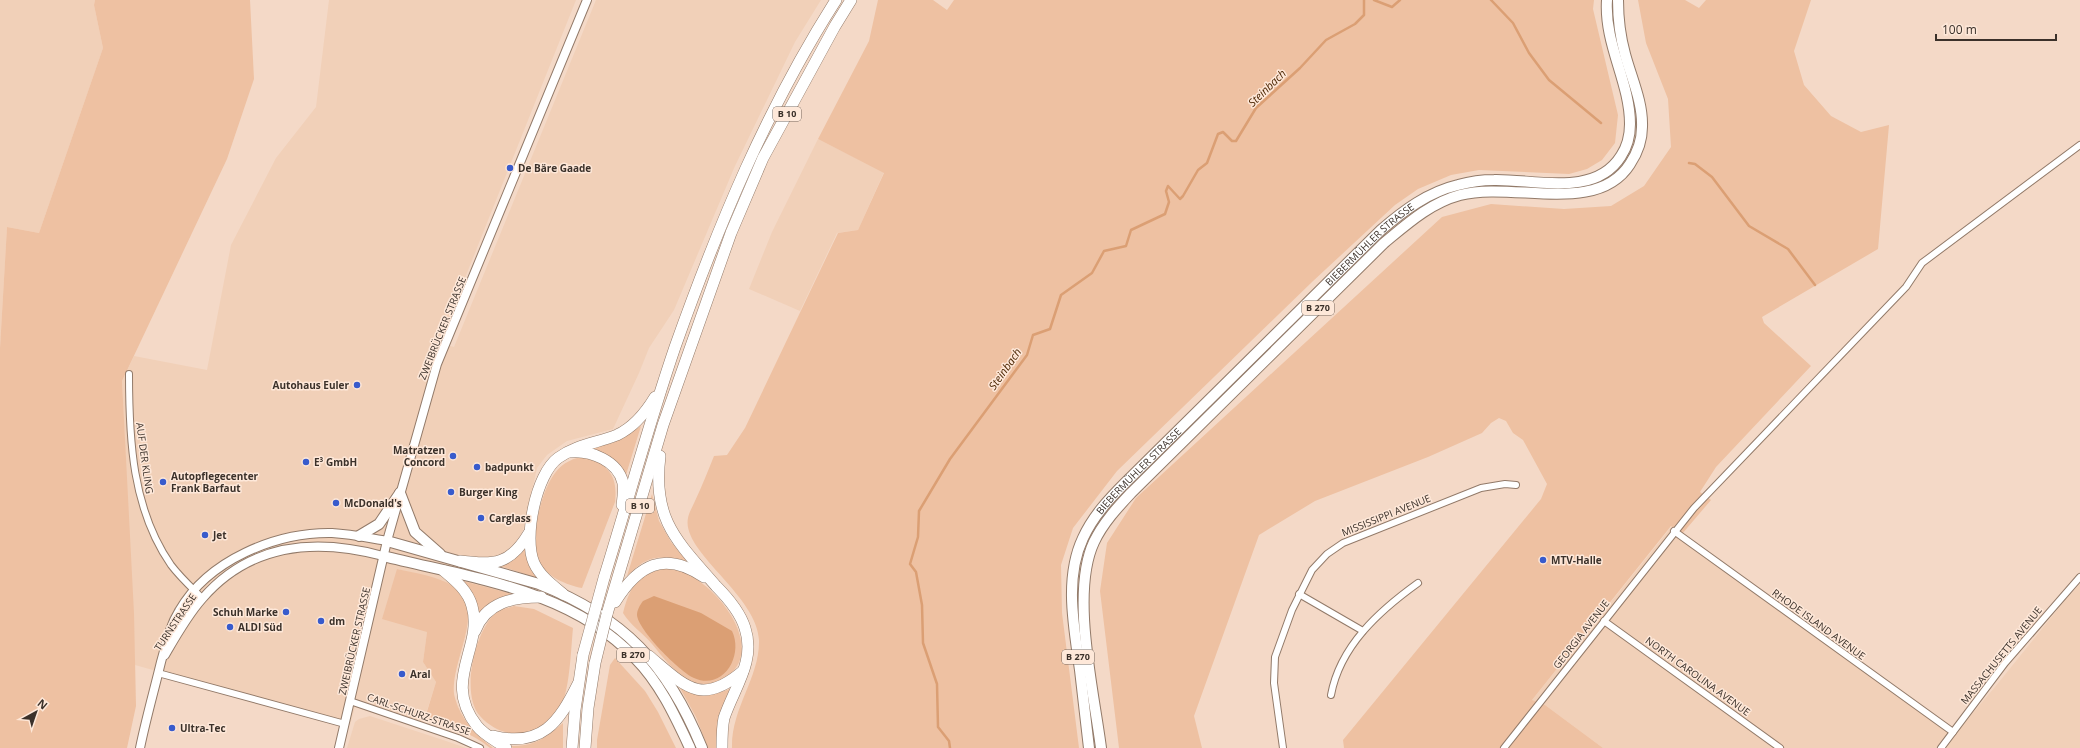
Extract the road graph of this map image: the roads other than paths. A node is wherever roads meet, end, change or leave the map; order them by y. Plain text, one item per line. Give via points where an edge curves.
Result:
1 (587, 0) edge
2 (836, 0) edge
3 (852, 0) edge
4 (1607, 0) edge
5 (1618, 0) edge
6 (2080, 145) edge
7 (129, 374) dead end
8 (664, 382) junction
9 (663, 425) junction
10 (568, 452) junction
11 (1516, 485) dead end
12 (400, 493) junction
13 (622, 522) junction
14 (1674, 531) junction
15 (529, 533) junction
16 (359, 536) junction
17 (386, 542) junction
18 (383, 556) junction
19 (444, 556) junction
20 (460, 561) junction
21 (444, 571) junction
22 (2080, 577) edge
23 (1418, 583) dead end
24 (717, 587) junction
25 (619, 588) junction
26 (194, 590) junction
27 (563, 594) junction
28 (1299, 594) junction
29 (541, 597) junction
30 (202, 598) junction
31 (1604, 621) junction
32 (1363, 631) junction
33 (471, 641) junction
34 (649, 656) junction
35 (162, 661) junction
36 (744, 671) junction
37 (158, 674) junction
38 (578, 684) junction
39 (1331, 695) dead end
40 (350, 701) junction
41 (345, 724) junction
42 (483, 732) junction
43 (1953, 732) junction
44 (140, 748) edge
45 (340, 748) edge
46 (480, 748) edge
47 (506, 748) edge
48 (572, 748) edge
49 (585, 748) edge
50 (690, 748) edge
51 (702, 748) edge
52 (722, 748) edge
53 (1089, 748) edge
54 (1101, 748) edge
55 (1283, 748) edge
56 (1504, 748) edge
57 (1780, 748) edge
58 (1941, 748) edge

1 - 12 street, ZWEIBRÜCKER STRASSE via 437,364
2 - 8 highway, B 10 via 775,107 744,170 709,255
3 - 9 highway, B 10 via 835,26 763,158 728,240
4 - 53 main road, BIEBERMÜHLER STRASSE / B 270 via 1608,30 1627,99 1630,125 1626,148 1616,164 1600,176 1582,182 1493,180 1458,184 1430,195 1401,212 1105,502 1083,538 1074,570 1072,603
5 - 54 main road, B 270 via 1618,20 1624,52 1639,102 1642,126 1637,153 1625,172 1606,186 1588,192 1568,194 1483,191 1446,200 1419,214 1378,248 1131,493 1107,521 1090,554 1084,591 1086,634
6 - 14 street, GEORGIA AVENUE via 1922,263 1906,287
7 - 26 street, AUF DER KLING via 132,446 142,505 150,526 171,564
8 - 10 highway via 651,404 627,430
8 - 13 highway, B 10
9 - 24 highway via 657,478 663,515 678,542
9 - 25 highway, B 10
10 - 13 highway via 578,451 605,459 619,473 623,484
10 - 15 highway via 557,459 545,474
11 - 28 street, MISSISSIPPI AVENUE via 1481,488 1343,543 1319,562
12 - 16 main road via 379,524
12 - 17 street, ZWEIBRÜCKER STRASSE
12 - 19 main road via 415,532
13 - 38 highway, B 10, bridge via 583,655
14 - 31 street, GEORGIA AVENUE
14 - 43 street, RHODE ISLAND AVENUE
15 - 20 highway via 518,550 505,560 496,563
15 - 27 highway via 534,563 544,577
16 - 17 street, TURNSTRASSE
16 - 26 street, TURNSTRASSE via 311,534 274,542 234,559
17 - 18 street, ZWEIBRÜCKER STRASSE
17 - 19 main road, B 270
18 - 21 main road, B 270
18 - 30 street, TURNSTRASSE via 340,547 310,546 282,550 257,558 239,568
18 - 40 street, ZWEIBRÜCKER STRASSE
19 - 20 main road, B 270
20 - 27 main road, B 270 via 515,576
21 - 29 main road, B 270
21 - 33 highway via 464,589 472,606 474,622
22 - 43 street, MASSACHUSETTS AVENUE via 2005,663
23 - 32 street via 1390,604
24 - 25 highway via 685,566 670,563 654,565
24 - 36 highway via 732,604 745,628 748,651
25 - 49 highway, B 10, bridge via 607,614 595,664
26 - 30 street, AUF DER KLING
26 - 35 street, TURNSTRASSE via 173,622
27 - 34 main road, B 270 via 600,614
28 - 32 street
28 - 55 street, MISSISSIPPI AVENUE via 1280,642 1273,671
29 - 33 highway via 522,597 492,607 482,616
29 - 50 main road, B 270 via 588,619 636,658 666,699
30 - 35 street, TURNSTRASSE
31 - 56 street, GEORGIA AVENUE
31 - 57 street, NORTH CAROLINA AVENUE
32 - 39 street via 1341,663
33 - 42 highway via 462,688 469,713
34 - 36 highway via 688,686 703,690 720,688
34 - 51 main road, B 270 via 681,704
35 - 37 street, TURNSTRASSE
36 - 52 highway via 724,720
37 - 41 street
37 - 44 street, TURNSTRASSE
38 - 42 highway via 558,720 542,734 506,740
38 - 48 highway, B 10
40 - 41 street, ZWEIBRÜCKER STRASSE
40 - 46 street, CARL-SCHURZ-STRASSE
41 - 45 street, ZWEIBRÜCKER STRASSE
42 - 47 highway
43 - 58 street, MASSACHUSETTS AVENUE

